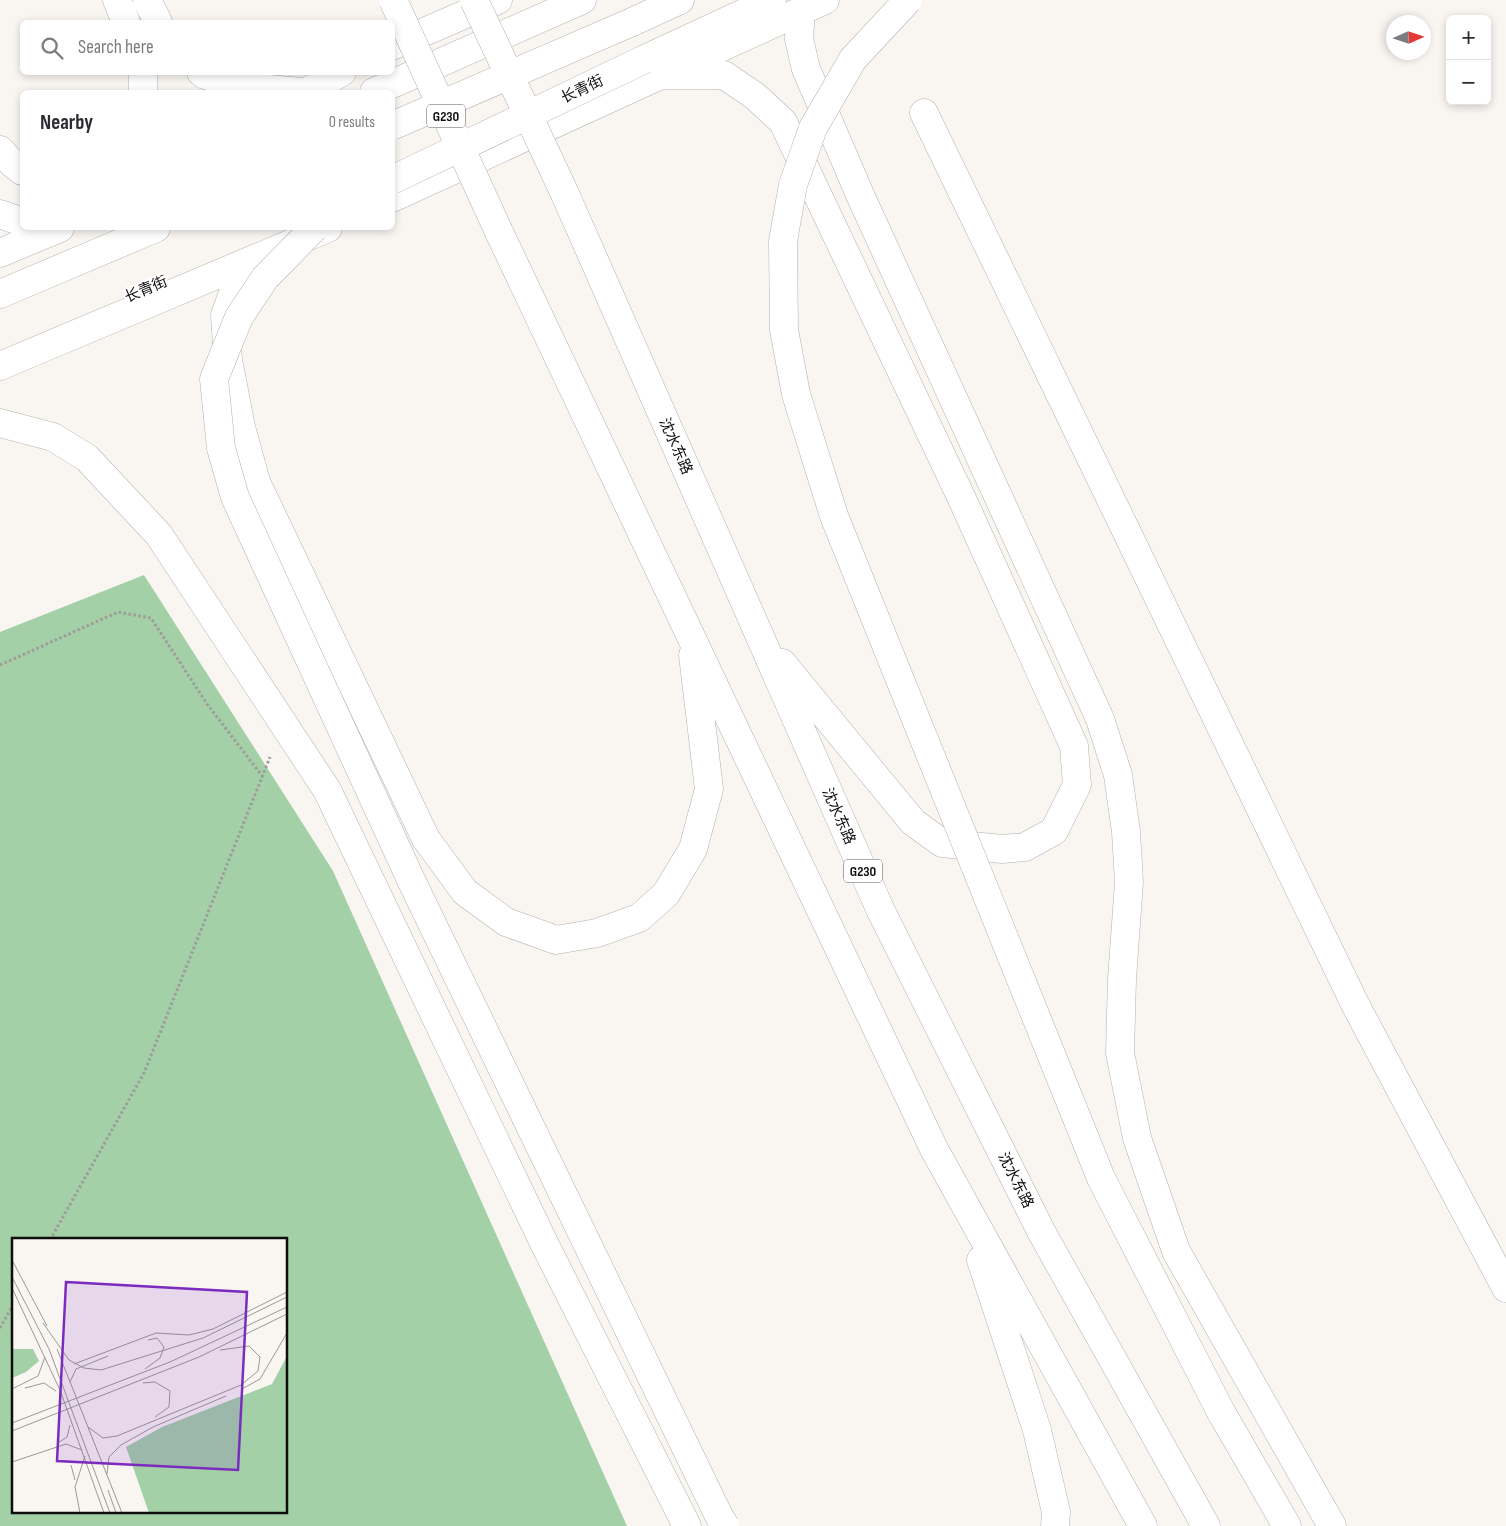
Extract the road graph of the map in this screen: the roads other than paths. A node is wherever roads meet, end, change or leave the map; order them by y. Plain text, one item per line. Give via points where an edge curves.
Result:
1 (118, 0) edge
2 (147, 0) edge
3 (393, 0) edge
4 (474, 0) edge
5 (498, 0) edge
6 (582, 0) edge
7 (680, 0) edge
8 (772, 0) edge
9 (825, 0) edge
10 (908, 0) edge
11 (801, 11) junction
12 (125, 20) edge
13 (157, 20) edge
14 (395, 45) edge
15 (143, 75) edge
16 (204, 75) edge
17 (337, 75) edge
18 (662, 75) junction
19 (143, 90) edge
20 (275, 90) edge
21 (310, 90) edge
22 (379, 90) edge
23 (924, 113) dead end
24 (395, 125) edge
25 (0, 150) edge
26 (20, 169) edge
27 (395, 179) edge
28 (395, 197) edge
29 (0, 214) edge
30 (20, 221) edge
31 (47, 230) edge
32 (151, 230) edge
33 (286, 230) edge
34 (312, 230) edge
35 (323, 230) edge
36 (0, 253) edge
37 (244, 263) junction
38 (0, 294) edge
39 (0, 350) edge
40 (0, 366) edge
41 (0, 423) edge
42 (690, 634) junction
43 (760, 636) junction
44 (960, 1196) junction
45 (1506, 1288) edge
46 (687, 1526) edge
47 (725, 1526) edge
48 (1055, 1526) edge
49 (1143, 1526) edge
50 (1206, 1526) edge
51 (1287, 1526) edge
52 (1332, 1526) edge

1 - 12 main road
2 - 13 main road
3 - 42 main road, G230, bridge
4 - 43 main road, 沈水东路 / G230, bridge via 565,194
5 - 14 main road
6 - 22 main road
7 - 24 main road, bridge
8 - 27 main road, 长青街, bridge
9 - 11 main road
10 - 51 main road, bridge via 853,59 813,128 793,185 783,241 784,330 796,394 834,516 1101,1178 1222,1412
11 - 18 main road
11 - 52 main road via 799,39 806,70 873,224 1100,719 1118,775 1129,882 1120,1053 1137,1138 1176,1251
15 - 19 main road
16 - 20 main road via 249,88
17 - 21 main road
18 - 28 main road
18 - 43 main road via 724,75 755,96 783,122 1074,746 1077,785 1054,831 1026,847 1010,849 942,843 913,822
23 - 45 main road via 1356,1006
25 - 26 main road
29 - 30 main road
31 - 36 main road
32 - 38 main road
33 - 39 main road, 长青街
34 - 47 main road, bridge via 265,278 239,317 214,379 221,448 234,497 412,882
35 - 37 main road
37 - 40 main road
37 - 42 main road via 226,315 228,360 256,482 426,839 465,892 506,922 556,940 597,933 639,918 666,894 693,849 709,789
41 - 46 main road via 53,437 87,458 159,534 327,790 544,1243
42 - 44 main road, G230 via 934,1149
43 - 50 main road, 沈水东路 / G230 via 880,909 1042,1233
44 - 48 main road via 1037,1430 1056,1512
44 - 49 main road, G230

